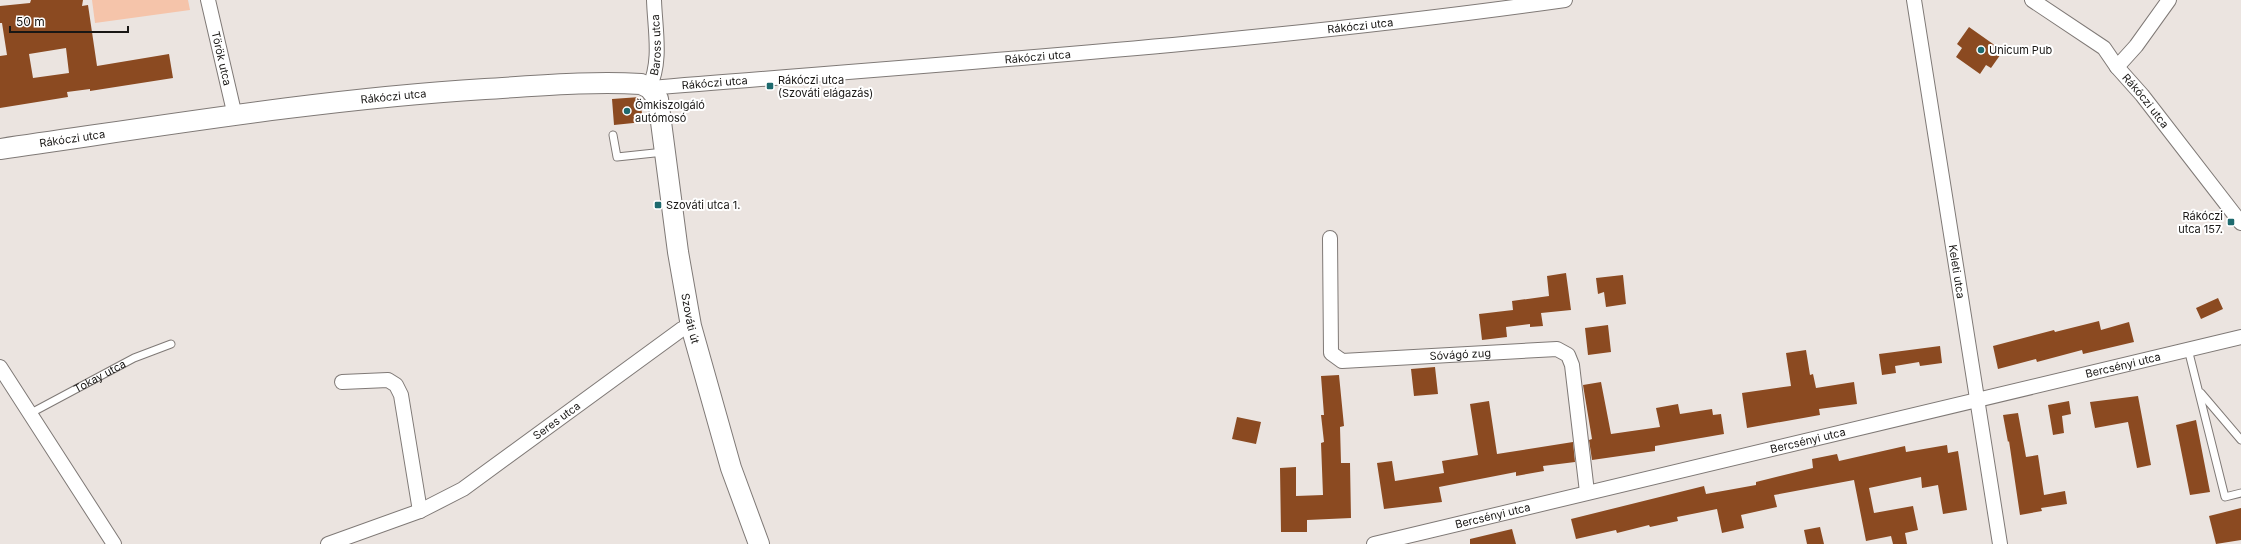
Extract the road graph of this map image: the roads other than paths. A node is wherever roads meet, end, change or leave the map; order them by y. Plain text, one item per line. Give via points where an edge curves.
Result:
1 (208, 0) edge
2 (654, 0) edge
3 (1914, 0) edge
4 (2032, 0) edge
5 (2169, 0) edge
6 (1556, 1) edge
7 (2117, 67) junction
8 (648, 88) junction
9 (234, 116) junction
10 (613, 135) dead end
11 (0, 149) edge
12 (664, 152) junction
13 (2241, 223) edge
14 (1330, 238) dead end
15 (691, 326) junction
16 (2241, 337) edge
17 (171, 344) dead end
18 (2188, 349) junction
19 (0, 367) edge
20 (342, 382) dead end
21 (2200, 391) junction
22 (1978, 400) junction
23 (31, 413) junction
24 (2241, 440) edge
25 (1587, 492) junction
26 (2241, 493) edge
27 (420, 511) junction
28 (114, 544) edge
29 (328, 544) edge
30 (759, 544) edge
31 (1374, 544) edge
32 (2000, 544) edge

1 - 9 street, Török utca
2 - 8 street, Baross utca via 657,58 655,76
3 - 22 street, Keleti utca
4 - 7 street, Rákóczi utca via 2104,48
5 - 7 street via 2136,46
6 - 8 street, Rákóczi utca via 1409,21 1253,38
7 - 13 street, Rákóczi utca via 2142,95
8 - 9 main road, Rákóczi utca via 640,84 579,84 407,94
8 - 12 main road, Szováti út via 658,99
9 - 11 main road, Rákóczi utca
10 - 12 lane via 617,158
12 - 15 main road, Szováti út
14 - 25 street, Sóvágó zug via 1330,353 1342,361 1557,348 1568,355 1572,365
15 - 27 street, Seres utca via 682,329 463,489
15 - 30 main road, Szováti út via 731,468
16 - 18 street, Bercsényi utca
17 - 23 lane, Tokay utca via 134,358
18 - 21 lane
18 - 22 street, Bercsényi utca
19 - 23 street
20 - 27 street via 388,380 396,385 401,395
21 - 24 lane
21 - 26 lane via 2225,497
22 - 25 street, Bercsényi utca
22 - 32 street, Keleti utca
23 - 28 street
25 - 31 street, Bercsényi utca
27 - 29 street, Seres utca

